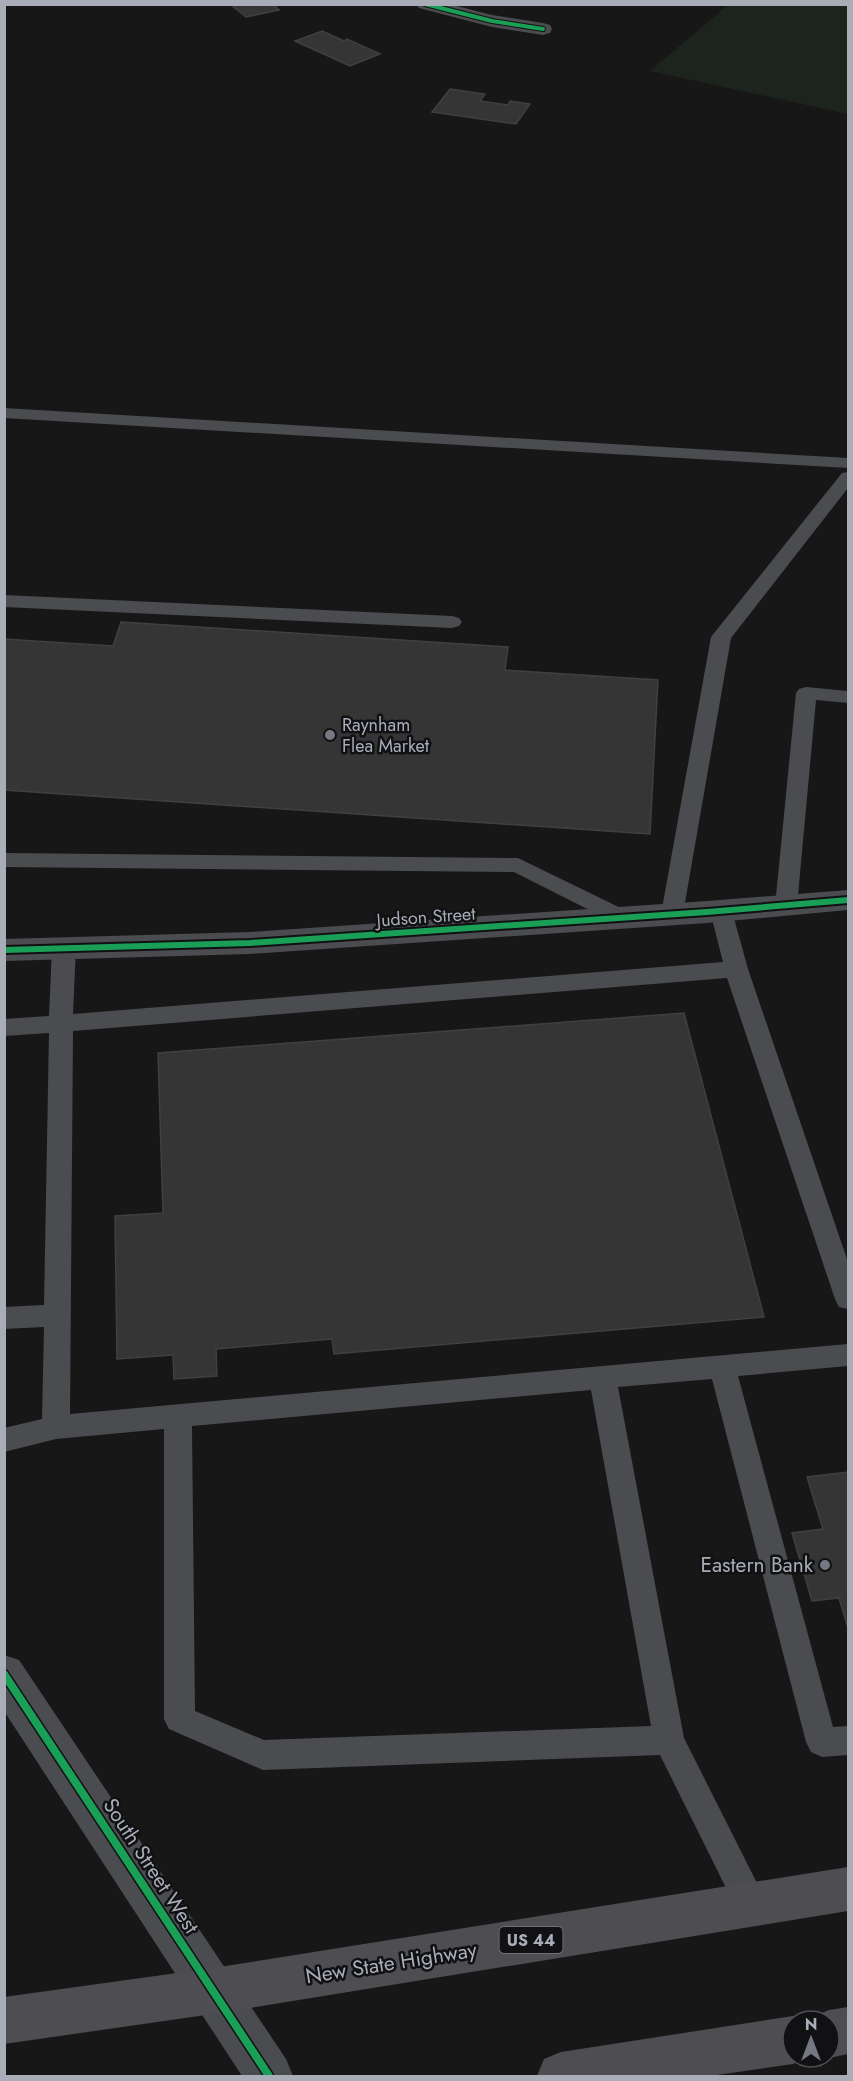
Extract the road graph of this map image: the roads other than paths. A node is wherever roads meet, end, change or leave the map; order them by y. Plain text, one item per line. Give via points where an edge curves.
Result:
1 (425, 4) edge
2 (543, 29) dead end
3 (4, 413) edge
4 (849, 463) edge
5 (849, 477) edge
6 (4, 601) edge
7 (452, 622) dead end
8 (849, 697) edge
9 (4, 860) edge
10 (848, 902) edge
11 (786, 906) junction
12 (721, 911) junction
13 (672, 914) junction
14 (623, 918) junction
15 (64, 947) junction
16 (4, 950) edge
17 (736, 969) junction
18 (61, 1023) junction
19 (4, 1028) edge
20 (849, 1299) edge
21 (58, 1315) junction
22 (4, 1318) edge
23 (849, 1354) edge
24 (722, 1366) junction
25 (602, 1377) junction
26 (178, 1416) junction
27 (56, 1427) junction
28 (4, 1440) edge
29 (4, 1674) edge
30 (669, 1740) junction
31 (836, 1741) edge
32 (849, 1889) edge
33 (752, 1905) junction
34 (213, 1991) junction
35 (4, 2021) edge
36 (781, 2042) edge
37 (268, 2076) edge
38 (561, 2076) edge

1 - 2 street
3 - 4 lane
5 - 13 lane via 721,637
6 - 7 lane
8 - 11 lane via 806,693
9 - 14 lane via 518,865
10 - 11 street, Judson Street
11 - 12 street, Judson Street
12 - 13 street, Judson Street
12 - 17 lane
13 - 14 street, Judson Street
14 - 15 street, Judson Street via 250,943
15 - 16 street, Judson Street
15 - 18 lane
17 - 18 lane
17 - 20 lane
18 - 19 lane
18 - 21 lane
21 - 22 lane
21 - 27 lane
23 - 24 lane
24 - 25 lane
24 - 31 lane
25 - 26 lane
25 - 30 lane
26 - 27 lane
26 - 30 lane via 180,1719 263,1755
27 - 28 lane
29 - 34 street, South Street West
30 - 33 lane
32 - 33 highway, New State Highway / US 44
33 - 34 highway, New State Highway / US 44
34 - 35 highway, New State Highway / US 44
34 - 37 street, South Street West
36 - 38 highway

